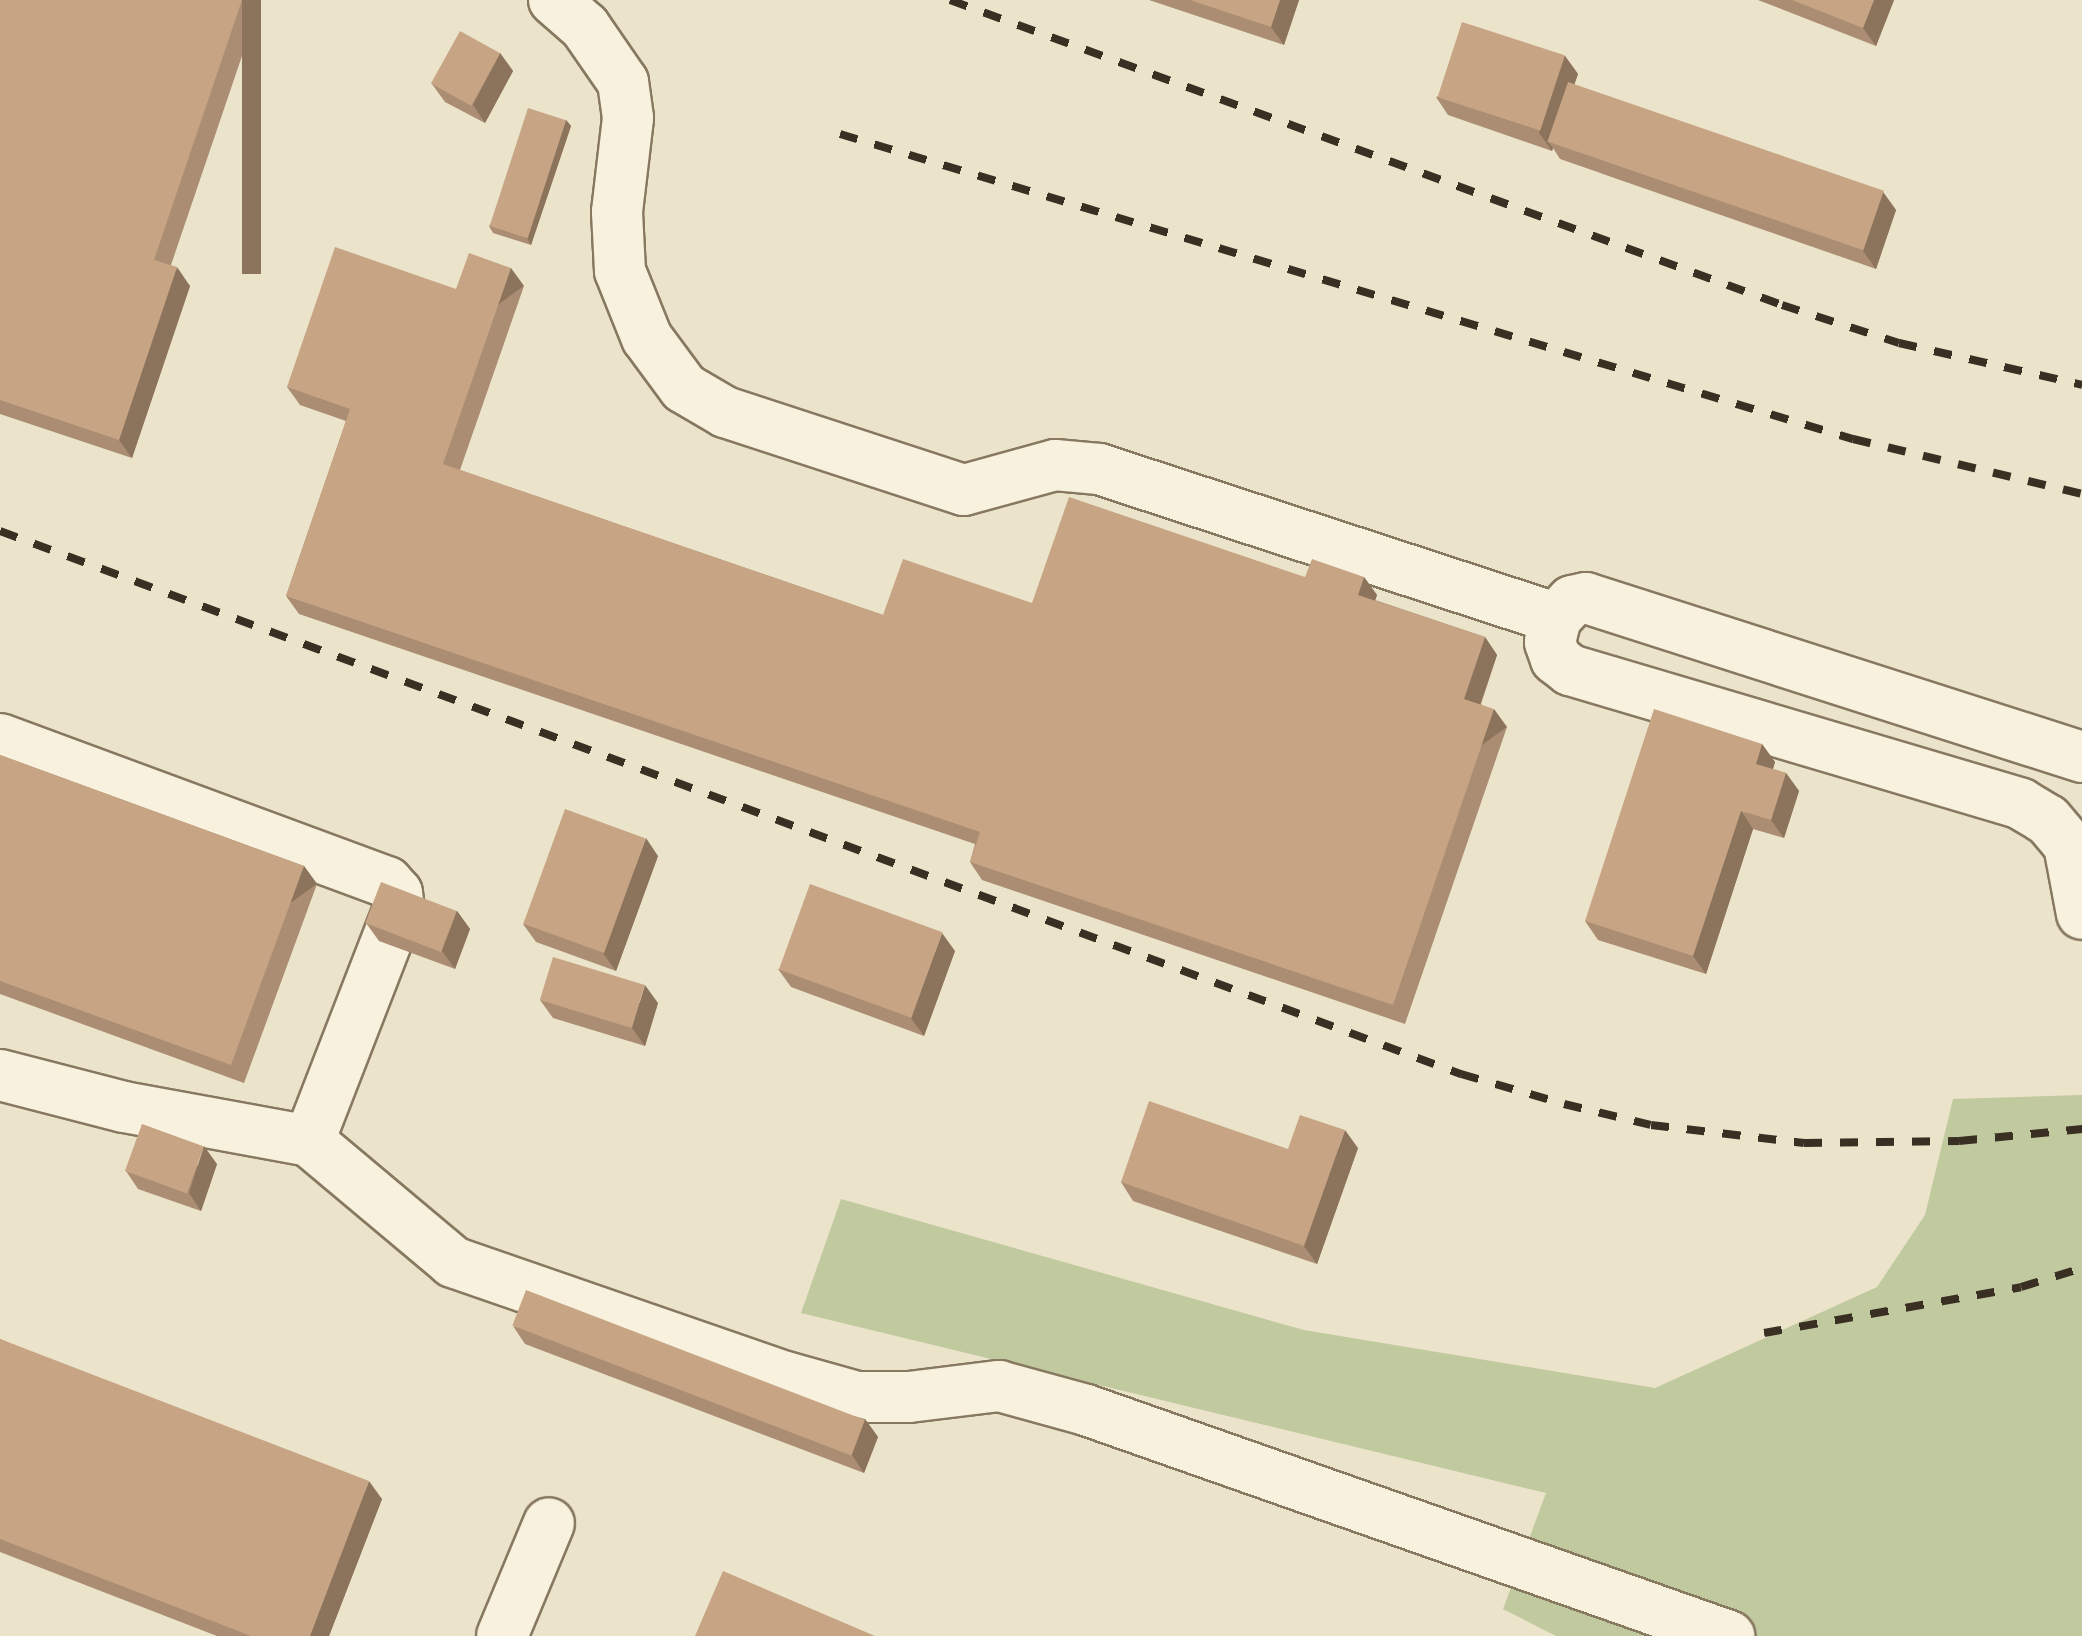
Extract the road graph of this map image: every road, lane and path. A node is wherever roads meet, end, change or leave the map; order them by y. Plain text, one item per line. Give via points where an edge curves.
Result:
1 (554, 0) edge
2 (1556, 618) junction
3 (0, 739) edge
4 (2082, 757) edge
5 (2082, 914) edge
6 (0, 1075) edge
7 (309, 1141) junction
8 (548, 1523) dead end
9 (502, 1636) edge
10 (1730, 1636) edge

1 - 2 lane via 586,27 622,82 628,118 617,212 620,271 647,338 684,388 725,412 964,490 1054,465 1099,470
2 - 4 lane via 1572,601 1586,598
2 - 5 lane via 1550,642 1570,670 2022,804 2048,820 2069,845
3 - 7 lane via 387,882 397,893 399,908
6 - 7 lane
7 - 10 lane via 453,1262 576,1305 857,1397 999,1386 1086,1410
8 - 9 lane

